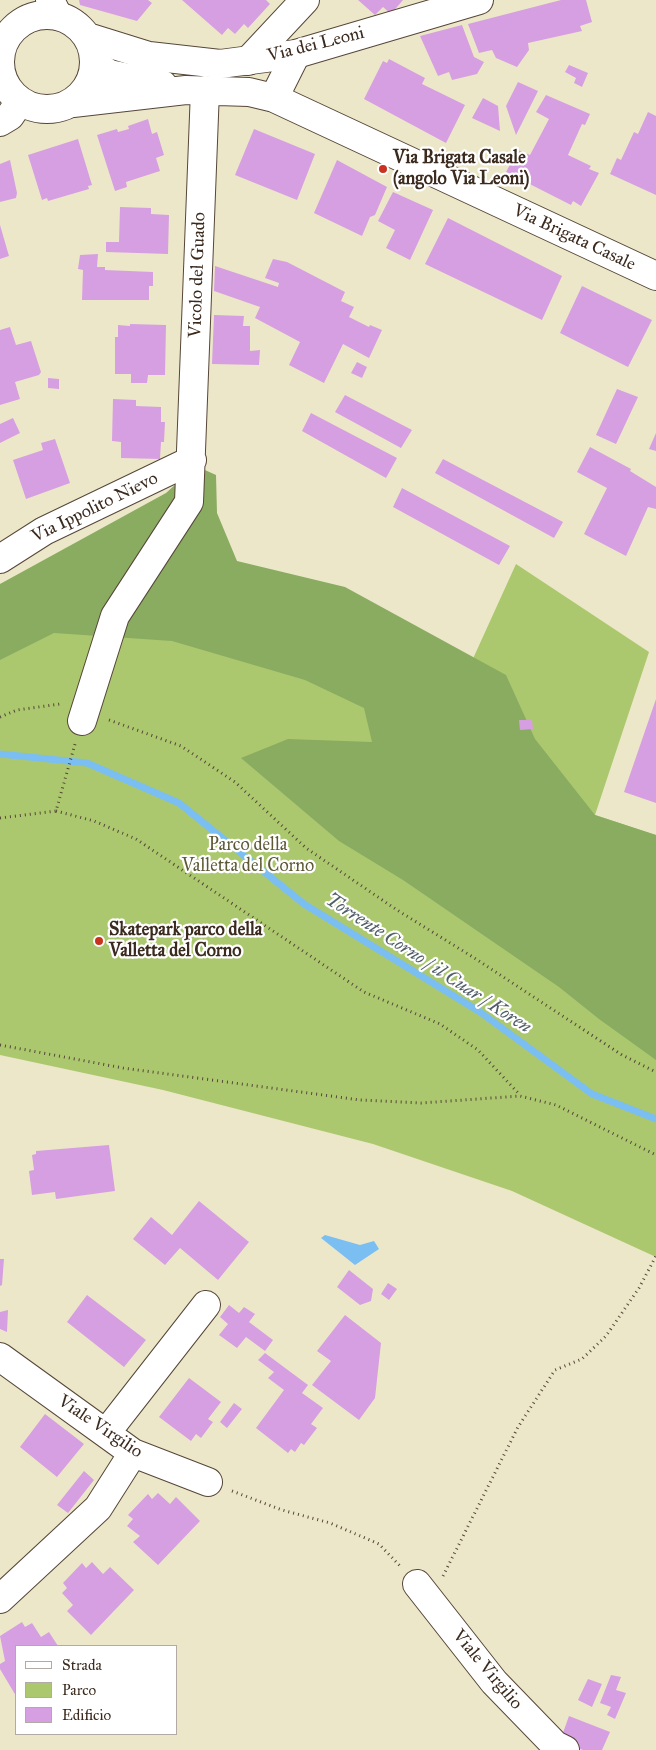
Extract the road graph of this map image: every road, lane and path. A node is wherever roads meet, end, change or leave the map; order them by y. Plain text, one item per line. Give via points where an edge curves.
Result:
1 (305, 0) edge
2 (479, 0) edge
3 (28, 14) edge
4 (88, 37) junction
5 (296, 54) junction
6 (150, 56) junction
7 (248, 61) junction
8 (95, 64) junction
9 (196, 90) junction
10 (274, 98) junction
11 (9, 99) edge
12 (72, 103) junction
13 (0, 122) edge
14 (656, 276) edge
15 (192, 460) junction
16 (0, 559) edge
17 (83, 716) junction
18 (0, 717) edge
19 (56, 811) junction
20 (0, 818) edge
21 (0, 1046) edge
22 (656, 1072) edge
23 (520, 1096) junction
24 (656, 1155) edge
25 (656, 1256) edge
26 (206, 1305) dead end
27 (0, 1357) edge
28 (106, 1433) junction
29 (133, 1452) junction
30 (208, 1482) joint
31 (424, 1592) junction
32 (0, 1599) edge
33 (557, 1748) edge

1 - 7 street
2 - 5 street, Via dei Leoni
3 - 4 street via 75,24
3 - 11 street via 1,52 0,70
4 - 6 street, Via dei Leoni
4 - 8 street via 94,50
5 - 7 street, Via dei Leoni
5 - 10 street
6 - 7 street, Via dei Leoni via 220,64
6 - 8 street, Via dei Leoni via 106,58
8 - 9 street, Via Brigata Casale via 109,74
8 - 12 street via 92,80
9 - 10 street, Via Brigata Casale via 249,92
9 - 12 street, Via Brigata Casale
9 - 15 street, Vicolo del Guado
10 - 14 street, Via Brigata Casale
11 - 12 street, Via Brigata Casale via 36,109 55,110
11 - 13 street via 10,116
15 - 16 street, Via Ippolito Nievo via 44,531
15 - 17 street, Vicolo del Guado via 189,502 116,616
17 - 18 path via 61,704 17,710
17 - 19 path
17 - 22 path via 181,746 235,782 314,854 622,1055
19 - 20 path
19 - 23 path via 94,822 136,840 364,992 440,1024 478,1050
21 - 23 path via 123,1068 360,1100 421,1103
23 - 24 path via 556,1105
25 - 31 path via 639,1288 606,1336 582,1359 555,1370 518,1427
26 - 28 street
27 - 28 street, Viale Virgilio
28 - 29 street, Viale Virgilio
29 - 30 street, Viale Virgilio
29 - 32 street via 98,1508
30 - 31 path via 282,1510 330,1523 379,1544
31 - 33 street, Viale Virgilio via 494,1682

